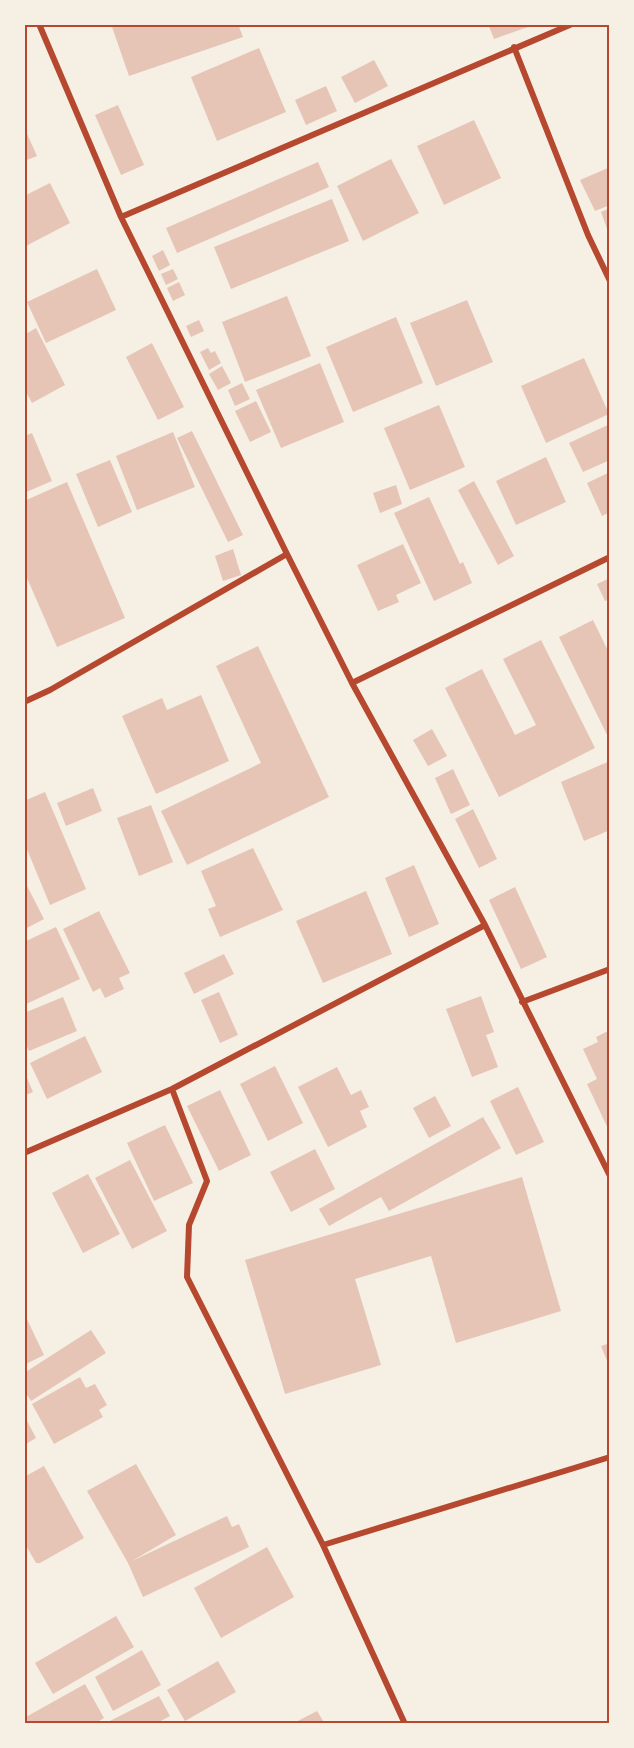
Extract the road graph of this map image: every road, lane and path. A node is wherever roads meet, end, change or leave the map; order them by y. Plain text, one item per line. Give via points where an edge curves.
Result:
1 (39, 24) edge
2 (572, 24) edge
3 (514, 46) junction
4 (121, 217) junction
5 (610, 280) edge
6 (287, 554) junction
7 (610, 557) edge
8 (352, 683) junction
9 (24, 702) edge
10 (485, 926) junction
11 (610, 969) edge
12 (522, 1002) junction
13 (172, 1089) junction
14 (24, 1153) edge
15 (610, 1176) edge
16 (610, 1457) edge
17 (323, 1545) junction
18 (405, 1724) edge

1 - 4 street
2 - 3 street
3 - 4 street
3 - 5 street via 588,235
4 - 6 street
6 - 8 street
6 - 9 street
7 - 8 street
8 - 10 street
10 - 12 street
10 - 13 street
11 - 12 street
12 - 15 street
13 - 14 street
13 - 17 street via 207,1181 189,1225 187,1277
16 - 17 street
17 - 18 street

